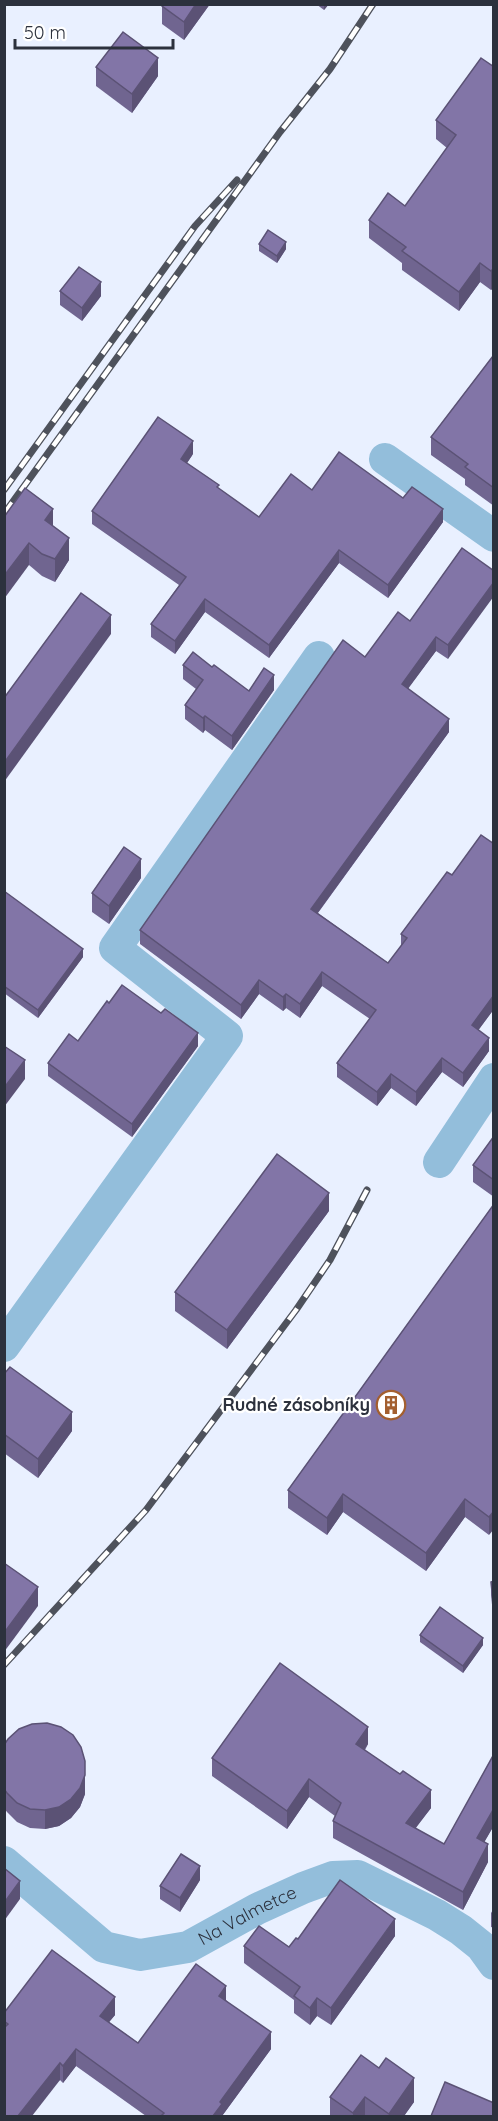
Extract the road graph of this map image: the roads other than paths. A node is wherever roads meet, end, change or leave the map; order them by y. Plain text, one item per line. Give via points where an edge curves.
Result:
1 (385, 459) dead end
2 (494, 536) edge
3 (319, 657) dead end
4 (494, 1079) edge
5 (439, 1162) dead end
6 (4, 1346) edge
7 (4, 1862) edge
8 (494, 1964) edge

1 - 2 street
3 - 6 street via 115,948 227,1036
4 - 5 street
7 - 8 street, Na Valmetce via 104,1947 140,1955 188,1947 303,1888 333,1877 358,1876 461,1929

